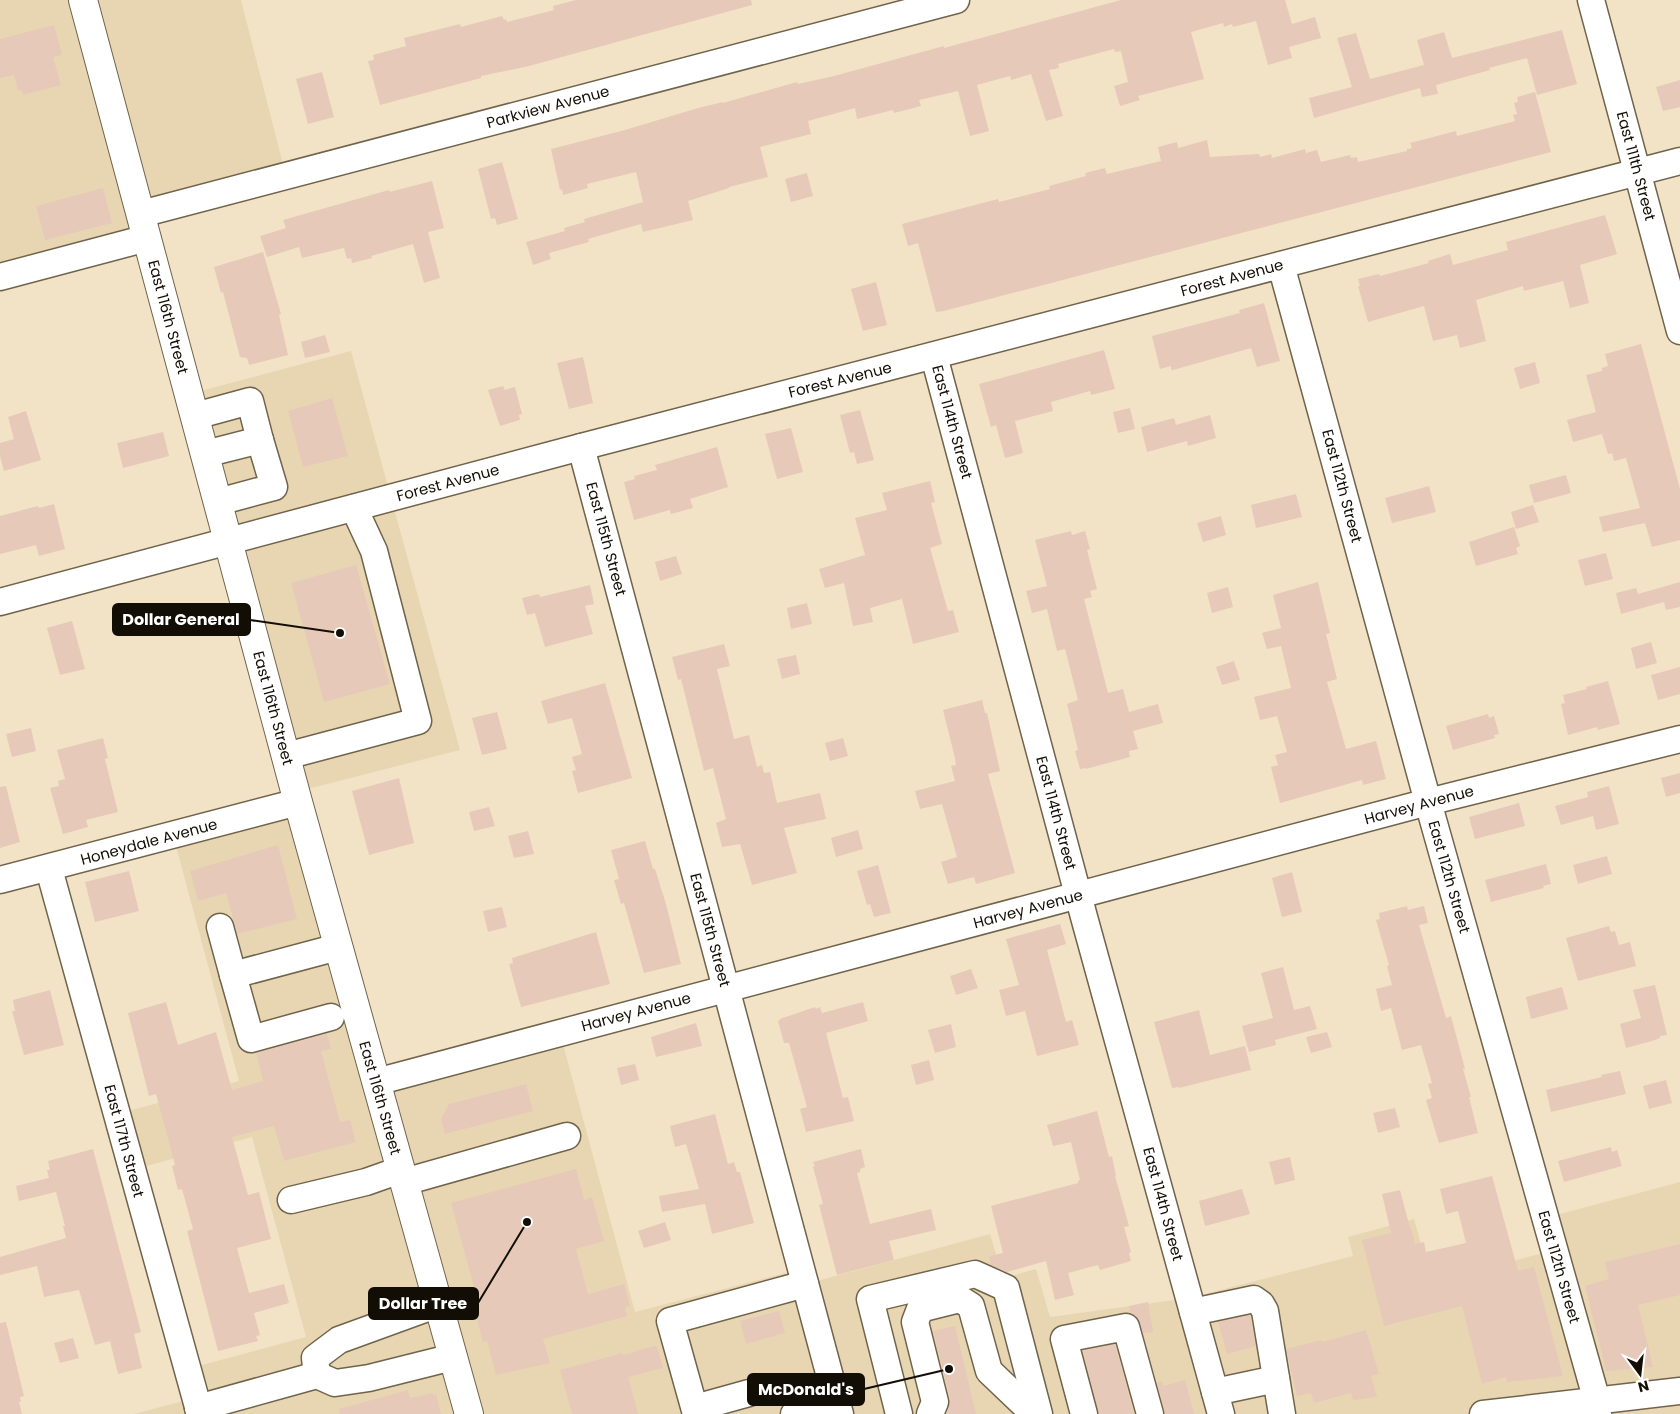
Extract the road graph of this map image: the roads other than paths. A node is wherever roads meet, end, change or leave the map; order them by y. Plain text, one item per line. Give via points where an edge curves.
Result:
1 (83, 0) edge
2 (956, 0) edge
3 (1591, 0) edge
4 (1680, 161) edge
5 (1637, 173) junction
6 (144, 226) junction
7 (1281, 265) junction
8 (0, 277) edge
9 (1680, 331) edge
10 (934, 356) junction
11 (195, 416) junction
12 (260, 440) junction
13 (581, 447) junction
14 (205, 454) junction
15 (274, 487) junction
16 (218, 502) junction
17 (354, 508) junction
18 (284, 527) junction
19 (228, 542) junction
20 (0, 602) edge
21 (1680, 739) edge
22 (286, 756) junction
23 (298, 802) junction
24 (1428, 802) junction
25 (49, 869) junction
26 (0, 880) edge
27 (1079, 896) junction
28 (220, 927) dead end
29 (338, 947) junction
30 (233, 975) junction
31 (726, 988) junction
32 (331, 1017) dead end
33 (376, 1082) junction
34 (567, 1136) dead end
35 (402, 1176) junction
36 (291, 1200) dead end
37 (805, 1284) junction
38 (438, 1304) junction
39 (1193, 1312) junction
40 (453, 1356) junction
41 (317, 1375) junction
42 (1276, 1379) junction
43 (1680, 1391) edge
44 (749, 1393) dead end
45 (1218, 1403) edge
46 (1598, 1407) edge
47 (839, 1409) edge
48 (199, 1411) edge
49 (695, 1411) edge
50 (469, 1414) edge
51 (794, 1414) edge
52 (899, 1414) edge
53 (930, 1414) edge
54 (1034, 1414) edge
55 (1039, 1414) edge
56 (1084, 1414) edge
57 (1150, 1414) edge
58 (1282, 1414) edge
59 (1483, 1414) edge

1 - 6 main road, East 116th Street
2 - 6 street, Parkview Avenue
3 - 5 street, East 111th Street
4 - 5 street, Forest Avenue
5 - 7 street, Forest Avenue
5 - 9 street, East 111th Street
6 - 8 street, Parkview Avenue
6 - 11 main road, East 116th Street
7 - 10 street, Forest Avenue
7 - 24 street, East 112th Street
10 - 13 street, Forest Avenue
10 - 27 street, East 114th Street
11 - 12 street via 250,401
11 - 14 main road, East 116th Street
12 - 14 street
12 - 15 street
13 - 17 street, Forest Avenue
13 - 31 street, East 115th Street
14 - 16 main road, East 116th Street
15 - 16 street
15 - 18 street
16 - 19 main road, East 116th Street
17 - 18 street, Forest Avenue
17 - 22 street via 374,551 418,720
18 - 19 street, Forest Avenue
19 - 20 street, Forest Avenue
19 - 22 main road, East 116th Street
21 - 24 street, Harvey Avenue
22 - 23 main road, East 116th Street
23 - 25 street, Honeydale Avenue
23 - 29 main road, East 116th Street
24 - 27 street, Harvey Avenue
24 - 46 street, East 112th Street
25 - 26 street, Honeydale Avenue
25 - 48 street, East 117th Street
27 - 31 street, Harvey Avenue
27 - 39 street, East 114th Street
28 - 30 street
29 - 30 street
29 - 33 main road, East 116th Street
30 - 32 street via 251,1039
31 - 33 street, Harvey Avenue
31 - 37 street, East 115th Street
33 - 35 main road, East 116th Street
34 - 35 street
35 - 36 street
35 - 38 main road, East 116th Street
37 - 47 street, East 115th Street
37 - 49 street via 670,1321
38 - 40 main road, East 116th Street
38 - 41 street via 339,1340 315,1358
39 - 42 street via 1254,1299 1261,1304 1265,1311
39 - 45 street, East 114th Street
40 - 41 street via 369,1378 335,1383
40 - 50 main road, East 116th Street
41 - 48 street
42 - 45 street
42 - 58 street
43 - 46 street
44 - 49 street
46 - 59 street
47 - 51 street via 819,1401 802,1404
52 - 55 street via 870,1299 975,1274 1006,1288
53 - 54 street via 935,1402 915,1322 920,1309 960,1299 971,1306 989,1371
56 - 57 street via 1064,1339 1126,1327

